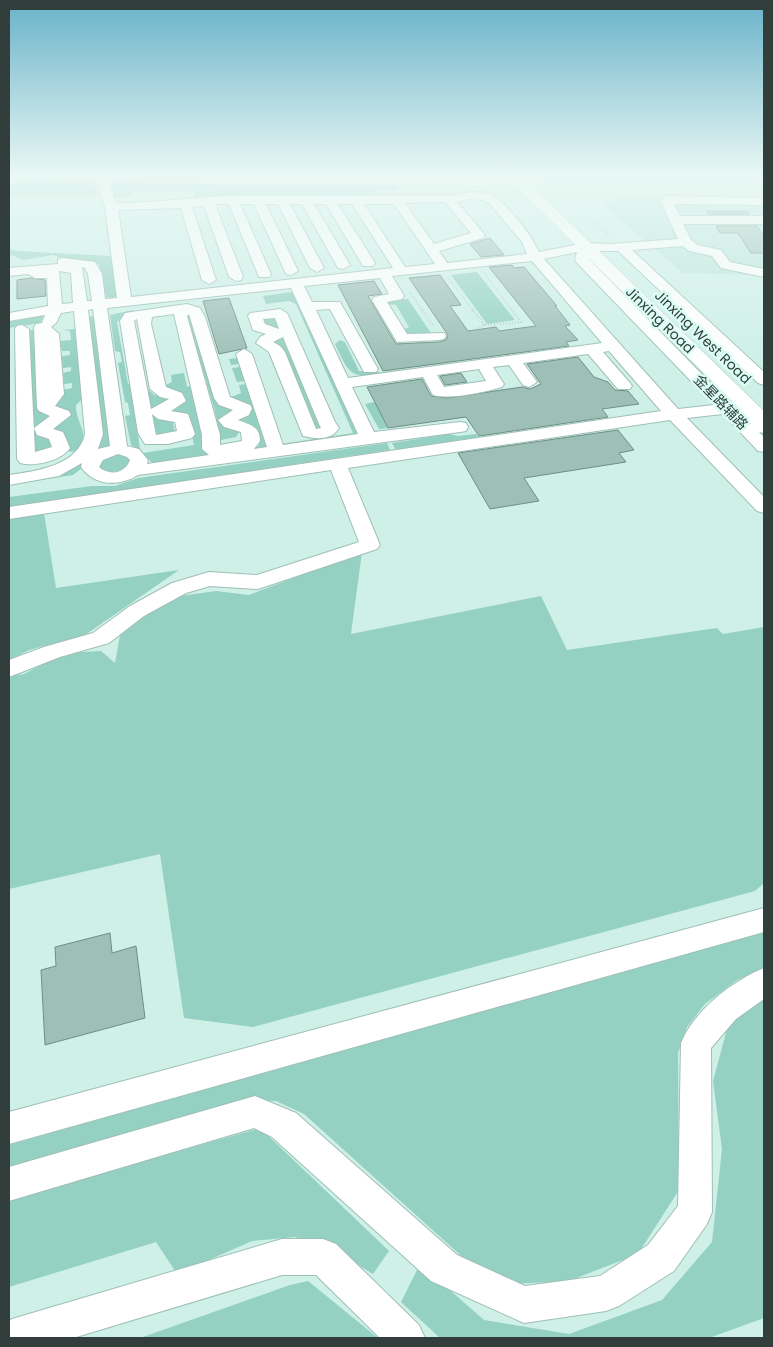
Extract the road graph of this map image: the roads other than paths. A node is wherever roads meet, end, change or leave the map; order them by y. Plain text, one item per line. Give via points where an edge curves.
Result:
1 (115, 238) edge
2 (201, 238) edge
3 (214, 238) edge
4 (249, 238) edge
5 (276, 238) edge
6 (301, 238) edge
7 (328, 238) edge
8 (353, 238) edge
9 (377, 238) edge
10 (424, 238) edge
11 (469, 238) edge
12 (525, 238) edge
13 (578, 238) edge
14 (604, 238) edge
15 (684, 238) edge
16 (686, 242) junction
17 (585, 247) junction
18 (616, 248) junction
19 (432, 249) junction
20 (535, 257) junction
21 (368, 263) junction
22 (343, 265) junction
23 (443, 267) junction
24 (317, 268) junction
25 (10, 269) edge
26 (395, 270) junction
27 (764, 273) edge
28 (264, 274) junction
29 (236, 277) junction
30 (294, 277) junction
31 (209, 280) junction
32 (124, 295) junction
33 (54, 302) junction
34 (100, 305) junction
35 (11, 306) edge
36 (307, 306) junction
37 (79, 307) junction
38 (187, 308) junction
39 (145, 313) junction
40 (14, 327) edge
41 (41, 327) junction
42 (352, 336) junction
43 (439, 336) road end
44 (419, 339) junction
45 (323, 340) junction
46 (613, 346) junction
47 (592, 349) junction
48 (274, 352) junction
49 (244, 354) junction
50 (578, 356) dead end
51 (215, 358) junction
52 (515, 363) junction
53 (484, 365) junction
54 (370, 369) dead end
55 (433, 371) junction
56 (764, 380) edge
57 (529, 382) dead end
58 (343, 383) junction
59 (624, 386) dead end
60 (764, 396) edge
61 (727, 409) junction
62 (674, 414) junction
63 (764, 422) edge
64 (460, 427) dead end
65 (764, 428) edge
66 (368, 438) junction
67 (764, 447) edge
68 (119, 448) junction
69 (277, 452) junction
70 (337, 464) junction
71 (132, 472) junction
72 (100, 477) junction
73 (9, 480) edge
74 (9, 490) edge
75 (764, 507) edge
76 (9, 513) edge
77 (9, 669) edge
78 (764, 920) edge
79 (764, 982) edge
80 (9, 1128) edge
81 (9, 1184) edge
82 (12, 1338) edge
83 (406, 1338) edge

1 - 32 street
2 - 31 street
3 - 29 street
4 - 28 street
5 - 30 street
6 - 24 street
7 - 22 street
8 - 21 street
9 - 26 street
10 - 19 street
11 - 19 street
12 - 20 street
13 - 17 main road, Jinxing Road
14 - 18 main road, Jinxing West Road
15 - 16 street
16 - 18 street
16 - 27 street via 694,248 716,253 726,265
17 - 18 street
17 - 20 street
17 - 61 street, 金星路辅路 via 582,260
17 - 63 main road, Jinxing Road
18 - 56 street
18 - 60 main road, Jinxing West Road
19 - 23 street
20 - 23 street
20 - 46 street
21 - 22 street
21 - 26 street
22 - 24 street
23 - 26 street
24 - 30 street
25 - 33 street via 54,274
25 - 34 street via 82,263 93,269
25 - 37 street via 74,268 77,270
26 - 30 street
26 - 44 street via 397,296 379,300 402,339
28 - 29 street
28 - 30 street
29 - 31 street
30 - 32 street
30 - 36 street
31 - 32 street
32 - 34 street
33 - 35 street
33 - 37 street
33 - 40 street
33 - 41 street via 50,322
34 - 37 street
34 - 68 street
36 - 42 street via 335,305
36 - 45 street
37 - 73 street via 94,441 62,470
38 - 39 street
38 - 51 street via 197,313
38 - 51 street via 180,316 211,434 217,442 242,438 250,432 247,427 229,424 226,420 244,410 222,398 231,391
39 - 39 street via 144,324 158,389 176,396 178,401 158,411 182,418 186,434 179,444 147,449 143,440 147,432 127,321 130,316
40 - 41 street
40 - 41 street via 18,466 21,469 49,465 58,460 60,451 60,439 42,428 63,415 45,408
42 - 45 street
42 - 54 street
43 - 44 street
44 - 55 street
45 - 58 street
46 - 47 street
46 - 62 street
47 - 52 street via 520,358
47 - 59 street
48 - 48 street via 270,359 294,425 309,432 327,432 331,428 280,313 255,316 258,327 277,333 263,343 275,349
48 - 49 street
49 - 51 street
49 - 69 street
50 - 52 street
52 - 53 street
52 - 57 street
53 - 55 street
53 - 55 street via 497,385 440,392
55 - 58 street
58 - 66 street
61 - 62 street
61 - 65 street
61 - 67 street, 金星路辅路
62 - 70 street
62 - 75 street
64 - 66 street
66 - 69 street
68 - 71 street via 132,453 138,460
68 - 72 street via 100,454 91,463 92,472
69 - 71 street
70 - 76 street
70 - 77 street via 370,545 258,582 209,579 179,588 138,611 101,638
71 - 72 street via 118,478
72 - 74 street
78 - 80 street
79 - 81 street via 725,1009 696,1043 695,1212 661,1258 606,1293 524,1305 444,1268 284,1124 255,1112
82 - 83 street via 282,1257 323,1257

